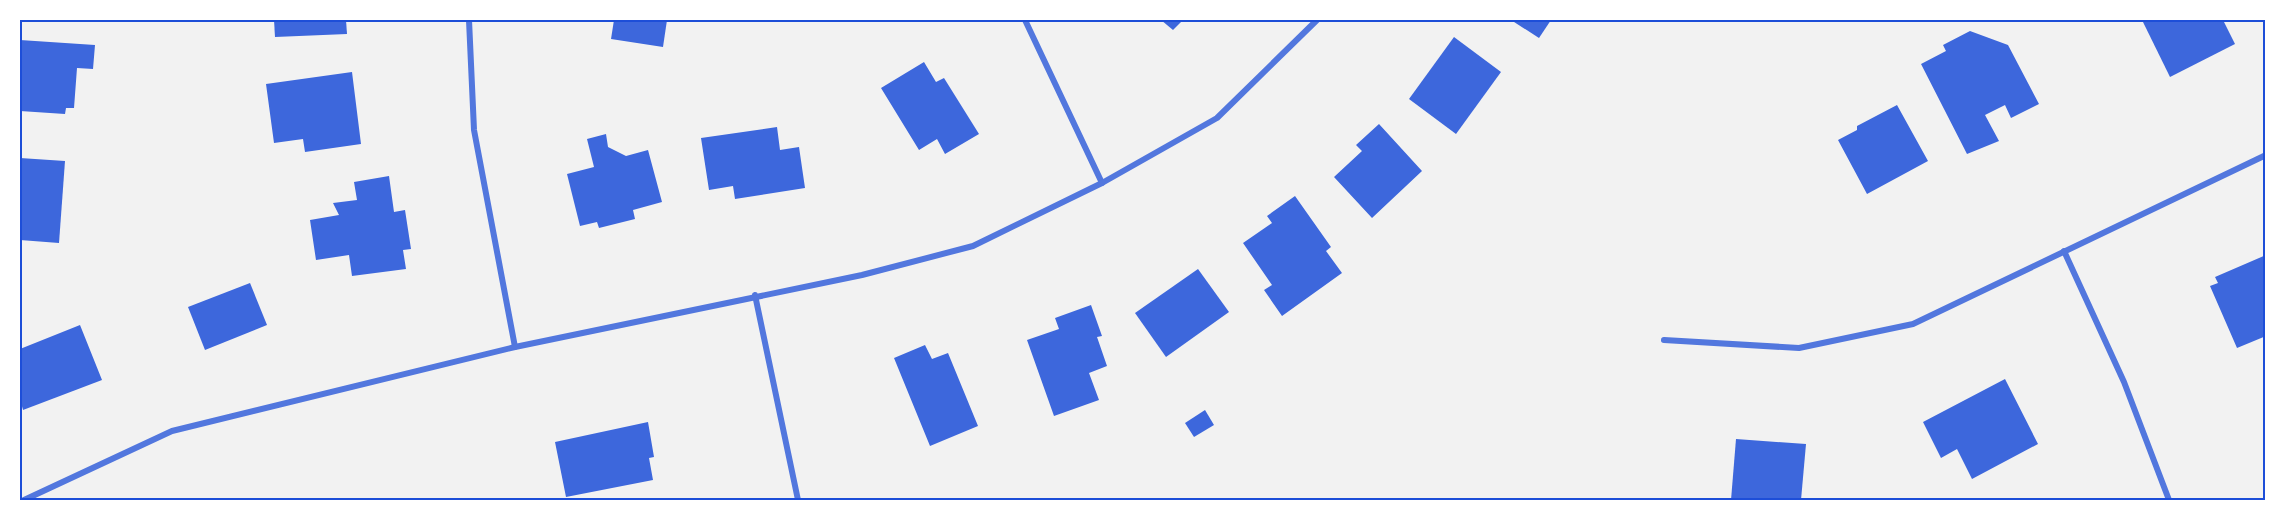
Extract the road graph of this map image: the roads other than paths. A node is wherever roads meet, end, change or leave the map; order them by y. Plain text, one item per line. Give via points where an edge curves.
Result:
1 (469, 20) edge
2 (1025, 20) edge
3 (1317, 20) edge
4 (2265, 155) edge
5 (1102, 183) junction
6 (2064, 251) junction
7 (755, 295) junction
8 (1665, 340) dead end
9 (515, 347) junction
10 (24, 501) edge
11 (798, 501) edge
12 (2169, 501) edge

1 - 9 street via 474,130
2 - 5 street
3 - 5 street via 1217,118
4 - 6 street
5 - 7 street via 973,246 862,275
6 - 8 street via 1912,324 1799,348
6 - 12 street via 2124,382
7 - 9 street
7 - 11 street
9 - 10 street via 172,431

